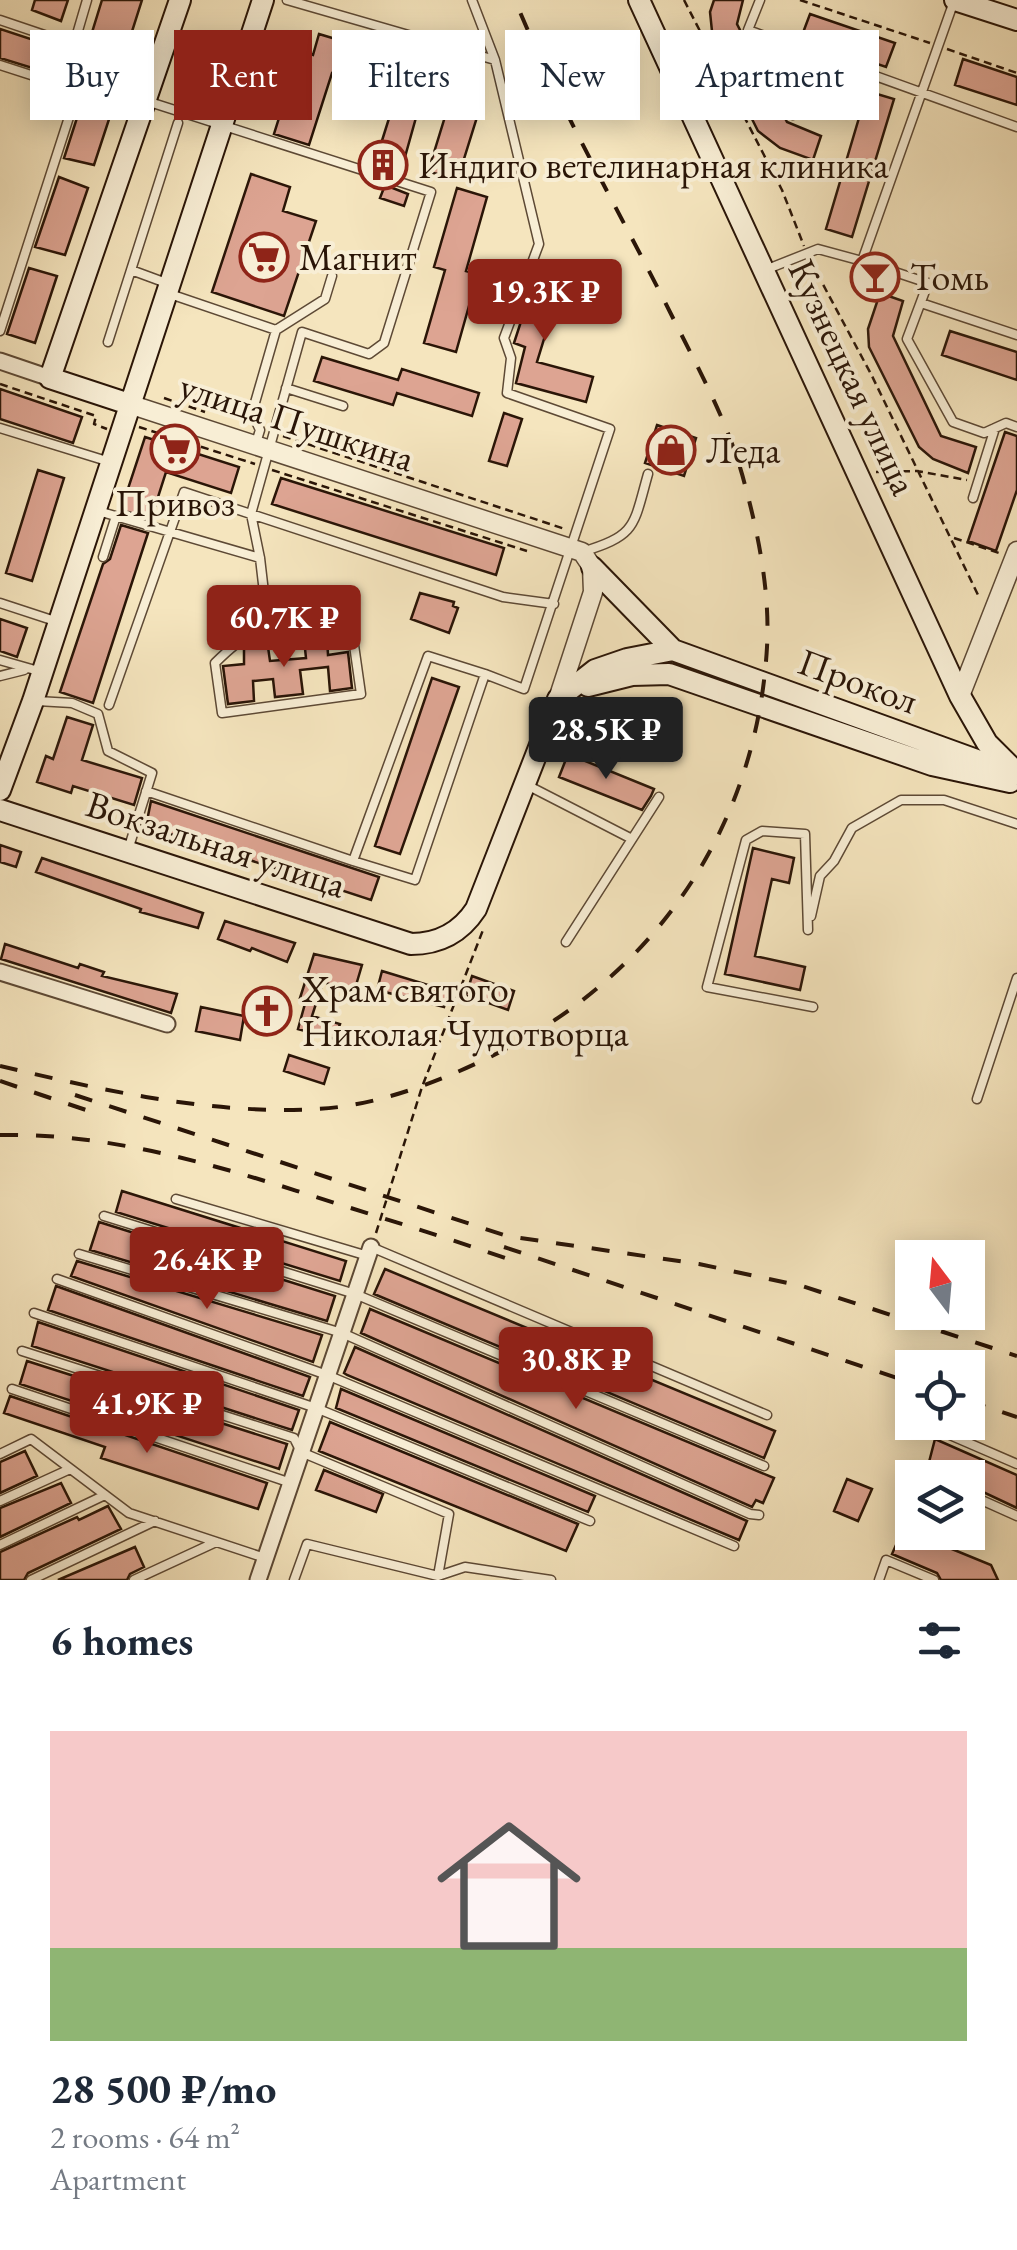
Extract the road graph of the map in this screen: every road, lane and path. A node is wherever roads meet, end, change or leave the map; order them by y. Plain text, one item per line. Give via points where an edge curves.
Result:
1 (87, 0) edge
2 (180, 0) edge
3 (263, 0) edge
4 (287, 0) edge
5 (472, 0) edge
6 (640, 0) edge
7 (684, 0) edge
8 (760, 0) edge
9 (800, 0) edge
10 (960, 1) edge
11 (0, 20) edge
12 (1017, 20) edge
13 (30, 30) edge
14 (78, 30) edge
15 (748, 30) edge
16 (938, 46) junction
17 (495, 60) junction
18 (0, 64) edge
19 (154, 72) edge
20 (1017, 72) edge
21 (30, 74) edge
22 (879, 77) edge
23 (922, 93) junction
24 (154, 103) edge
25 (69, 120) edge
26 (137, 120) edge
27 (178, 122) dead end
28 (224, 125) junction
29 (1017, 127) edge
30 (807, 253) junction
31 (862, 261) junction
32 (131, 270) junction
33 (765, 270) junction
34 (332, 276) dead end
35 (168, 288) junction
36 (0, 295) edge
37 (11, 299) junction
38 (921, 303) junction
39 (276, 330) junction
40 (0, 331) edge
41 (1017, 335) edge
42 (108, 342) dead end
43 (0, 361) edge
44 (50, 378) junction
45 (0, 384) edge
46 (286, 388) junction
47 (343, 406) dead end
48 (131, 414) junction
49 (1017, 427) edge
50 (0, 428) edge
51 (995, 428) junction
52 (111, 430) dead end
53 (264, 449) junction
54 (110, 462) junction
55 (917, 470) junction
56 (981, 472) junction
57 (648, 474) dead end
58 (862, 480) junction
59 (972, 498) dead end
60 (94, 510) junction
61 (250, 514) junction
62 (116, 516) junction
63 (171, 532) junction
64 (953, 538) junction
65 (581, 550) junction
66 (1008, 552) edge
67 (540, 556) dead end
68 (102, 557) dead end
69 (260, 558) junction
70 (982, 602) dead end
71 (0, 603) edge
72 (554, 604) junction
73 (58, 622) junction
74 (268, 627) junction
75 (673, 650) junction
76 (0, 660) edge
77 (36, 670) junction
78 (485, 674) junction
79 (0, 676) edge
80 (961, 699) junction
81 (558, 700) junction
82 (32, 701) junction
83 (109, 705) dead end
84 (943, 750) junction
85 (1017, 779) edge
86 (523, 783) junction
87 (0, 790) edge
88 (146, 791) junction
89 (659, 797) dead end
90 (0, 810) edge
91 (1017, 824) edge
92 (632, 839) junction
93 (128, 852) junction
94 (353, 861) junction
95 (487, 918) dead end
96 (566, 942) dead end
97 (0, 972) edge
98 (1017, 978) edge
99 (813, 1007) dead end
100 (167, 1024) dead end
101 (977, 1099) dead end
102 (176, 1198) dead end
103 (104, 1216) dead end
104 (369, 1252) junction
105 (79, 1254) dead end
106 (57, 1279) dead end
107 (355, 1294) junction
108 (34, 1313) dead end
109 (342, 1333) junction
110 (22, 1351) dead end
111 (327, 1375) junction
112 (12, 1389) dead end
113 (316, 1408) junction
114 (767, 1415) dead end
115 (962, 1440) edge
116 (301, 1452) junction
117 (0, 1454) edge
118 (1017, 1464) edge
119 (764, 1466) dead end
120 (70, 1468) junction
121 (290, 1483) junction
122 (105, 1495) junction
123 (0, 1502) edge
124 (985, 1502) edge
125 (759, 1514) dead end
126 (1017, 1516) edge
127 (590, 1521) dead end
128 (155, 1522) junction
129 (216, 1542) junction
130 (0, 1545) edge
131 (734, 1546) dead end
132 (265, 1558) junction
133 (443, 1576) edge
134 (31, 1580) edge
135 (134, 1580) edge
136 (258, 1580) edge
137 (294, 1580) edge
138 (551, 1580) edge
139 (879, 1580) edge
140 (934, 1580) edge

1 - 14 lane
2 - 19 main road
3 - 28 main road
4 - 17 lane
5 - 17 lane
6 - 33 main road, Кузнецкая улица
7 - 30 path via 782,190
8 - 15 lane
9 - 16 path
10 - 12 main road
10 - 16 lane
11 - 13 lane
16 - 20 path
16 - 23 lane
17 - 65 lane via 539,244 504,338 511,358 506,393 610,428
18 - 21 lane
22 - 23 lane
23 - 29 lane
23 - 31 lane
24 - 28 lane
25 - 37 lane
26 - 44 main road
27 - 32 lane
28 - 35 main road
28 - 46 lane via 431,192 384,343 369,354 302,332
30 - 31 lane via 818,249
30 - 33 lane
30 - 55 path
31 - 38 lane via 928,284
32 - 35 lane
32 - 42 lane
33 - 58 main road, Кузнецкая улица
34 - 39 lane via 325,298
35 - 39 lane
35 - 48 main road
36 - 37 lane
37 - 40 lane
38 - 41 lane
38 - 51 lane via 907,338 952,422 984,433
39 - 53 lane via 252,412
43 - 44 street, улица Пушкина
44 - 48 main road, улица Пушкина
45 - 52 path via 96,416 94,424
46 - 47 lane
46 - 53 lane
48 - 53 street, улица Пушкина
48 - 53 path
48 - 54 main road
49 - 51 lane
50 - 54 lane
51 - 56 lane
53 - 61 lane
53 - 65 street, улица Пушкина
53 - 65 path
53 - 67 path
54 - 60 main road
55 - 56 path via 966,481
55 - 58 path via 880,471
55 - 64 path
56 - 59 lane
57 - 65 lane via 634,524 618,541
58 - 80 main road, Кузнецкая улица
60 - 62 lane
60 - 73 main road
61 - 63 lane via 184,492
61 - 69 lane
61 - 72 lane via 503,597
62 - 63 lane
62 - 68 lane
63 - 69 lane
63 - 83 lane
64 - 66 path
64 - 70 path
65 - 72 lane
65 - 75 main road
65 - 81 street via 592,592
66 - 80 street
69 - 74 lane
71 - 73 lane
72 - 78 lane via 524,689
73 - 77 main road
74 - 74 lane via 240,637 215,663 222,712 361,694 352,638 314,623
75 - 81 main road via 595,670
75 - 84 main road, Прокол
76 - 77 lane
77 - 79 lane
77 - 82 main road
78 - 94 lane via 428,656
78 - 94 lane via 414,880
80 - 84 main road via 966,723 960,738
80 - 85 main road, Кузнецкая улица
81 - 85 main road via 596,682 669,674 932,765 988,780
81 - 86 main road
82 - 87 main road
82 - 88 lane via 98,714 108,751 152,774
84 - 85 main road, Прокол
86 - 92 lane
86 - 93 main road, Вокзальная улица via 471,916 438,940 411,944
88 - 93 lane
88 - 94 lane
89 - 92 lane
90 - 93 main road, Вокзальная улица
91 - 99 lane via 944,800 901,800 852,828 820,876 808,930 805,834 762,831 746,840 708,987
92 - 96 lane
95 - 104 path
97 - 100 street
98 - 101 lane
102 - 104 lane
103 - 107 lane
104 - 107 street
104 - 114 lane
105 - 109 lane
106 - 111 lane
107 - 109 street
107 - 119 lane
108 - 113 lane
109 - 111 street
109 - 125 lane
110 - 116 lane via 294,1438
111 - 113 street
111 - 131 lane
112 - 121 lane
113 - 116 street
113 - 127 lane
115 - 118 lane
116 - 121 street
116 - 133 lane via 449,1514
117 - 120 lane via 31,1439
120 - 122 lane
120 - 123 lane
121 - 132 street
122 - 128 lane
122 - 130 lane
124 - 126 lane
128 - 129 lane
128 - 134 lane
129 - 132 lane
129 - 135 lane
132 - 136 street
133 - 137 lane via 306,1544
133 - 138 lane via 465,1567
139 - 140 lane via 886,1560

